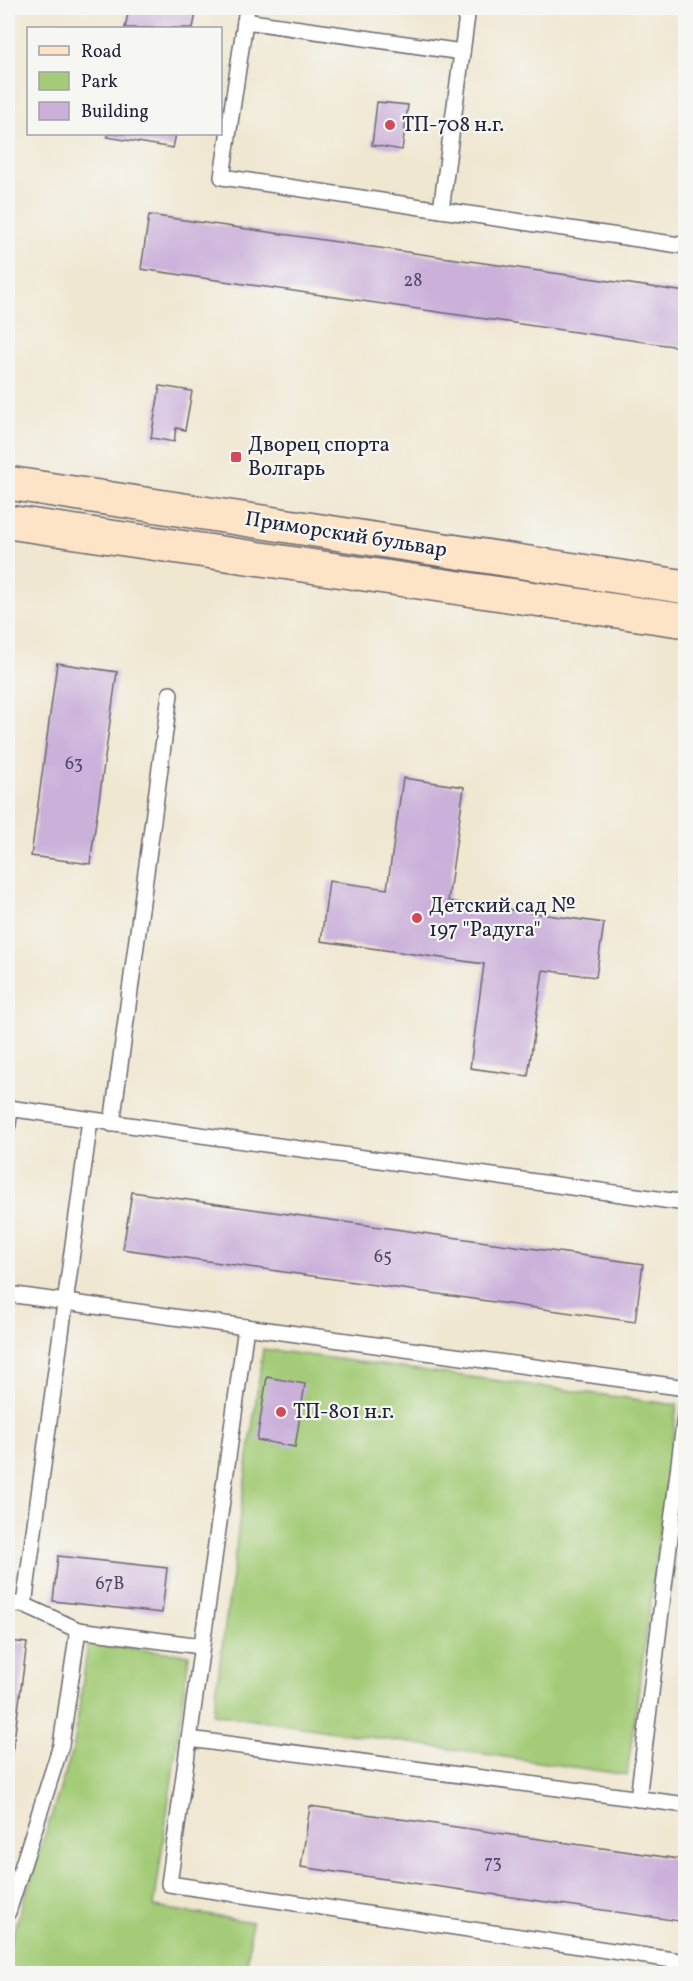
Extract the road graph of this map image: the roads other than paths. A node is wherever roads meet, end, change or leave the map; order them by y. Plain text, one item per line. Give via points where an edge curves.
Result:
1 (468, 8) edge
2 (246, 14) edge
3 (462, 52) junction
4 (441, 210) junction
5 (686, 246) edge
6 (8, 483) edge
7 (8, 522) edge
8 (686, 587) edge
9 (686, 621) edge
10 (170, 694) dead end
11 (9, 1108) edge
12 (90, 1120) junction
13 (112, 1124) junction
14 (8, 1125) edge
15 (686, 1203) edge
16 (8, 1294) edge
17 (65, 1302) junction
18 (246, 1327) junction
19 (686, 1388) edge
20 (686, 1407) edge
21 (8, 1603) edge
22 (24, 1605) junction
23 (78, 1630) junction
24 (201, 1646) junction
25 (189, 1738) junction
26 (638, 1799) junction
27 (686, 1805) edge
28 (8, 1912) edge
29 (686, 1962) edge

1 - 3 lane
2 - 3 lane
2 - 4 lane via 222,177
3 - 4 lane
4 - 5 lane
6 - 8 main road, Приморский бульвар
7 - 9 main road
10 - 13 lane
11 - 12 lane
11 - 14 lane
12 - 13 lane
12 - 17 lane
13 - 15 lane
16 - 17 lane
17 - 18 lane
17 - 22 lane
18 - 19 lane
18 - 24 lane
20 - 26 lane
21 - 22 lane
22 - 23 lane
23 - 24 lane
23 - 28 lane via 60,1745
24 - 25 lane
25 - 26 lane
25 - 29 lane via 169,1884
26 - 27 lane

